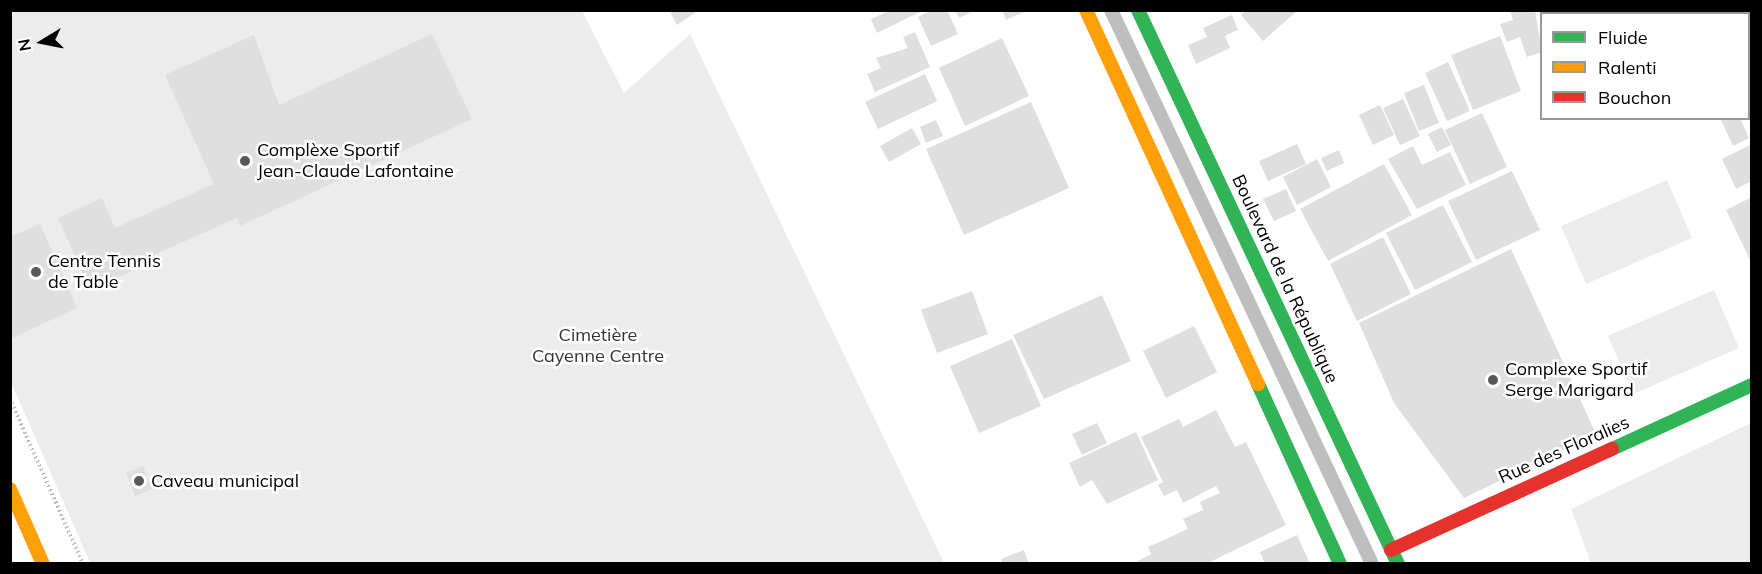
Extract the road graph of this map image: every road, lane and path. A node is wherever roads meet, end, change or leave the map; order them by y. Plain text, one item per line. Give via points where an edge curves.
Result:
1 (1086, 10) edge
2 (1111, 10) edge
3 (1138, 10) edge
4 (1752, 384) edge
5 (10, 399) edge
6 (10, 489) edge
7 (1391, 550) junction
8 (43, 564) edge
9 (83, 564) edge
10 (1340, 564) edge
11 (1372, 564) edge
12 (1398, 564) edge

1 - 10 street
2 - 11 lane
3 - 7 street, Boulevard de la République
4 - 7 street, Rue des Floralies
5 - 9 path
6 - 8 street
7 - 12 street, Boulevard de la République

